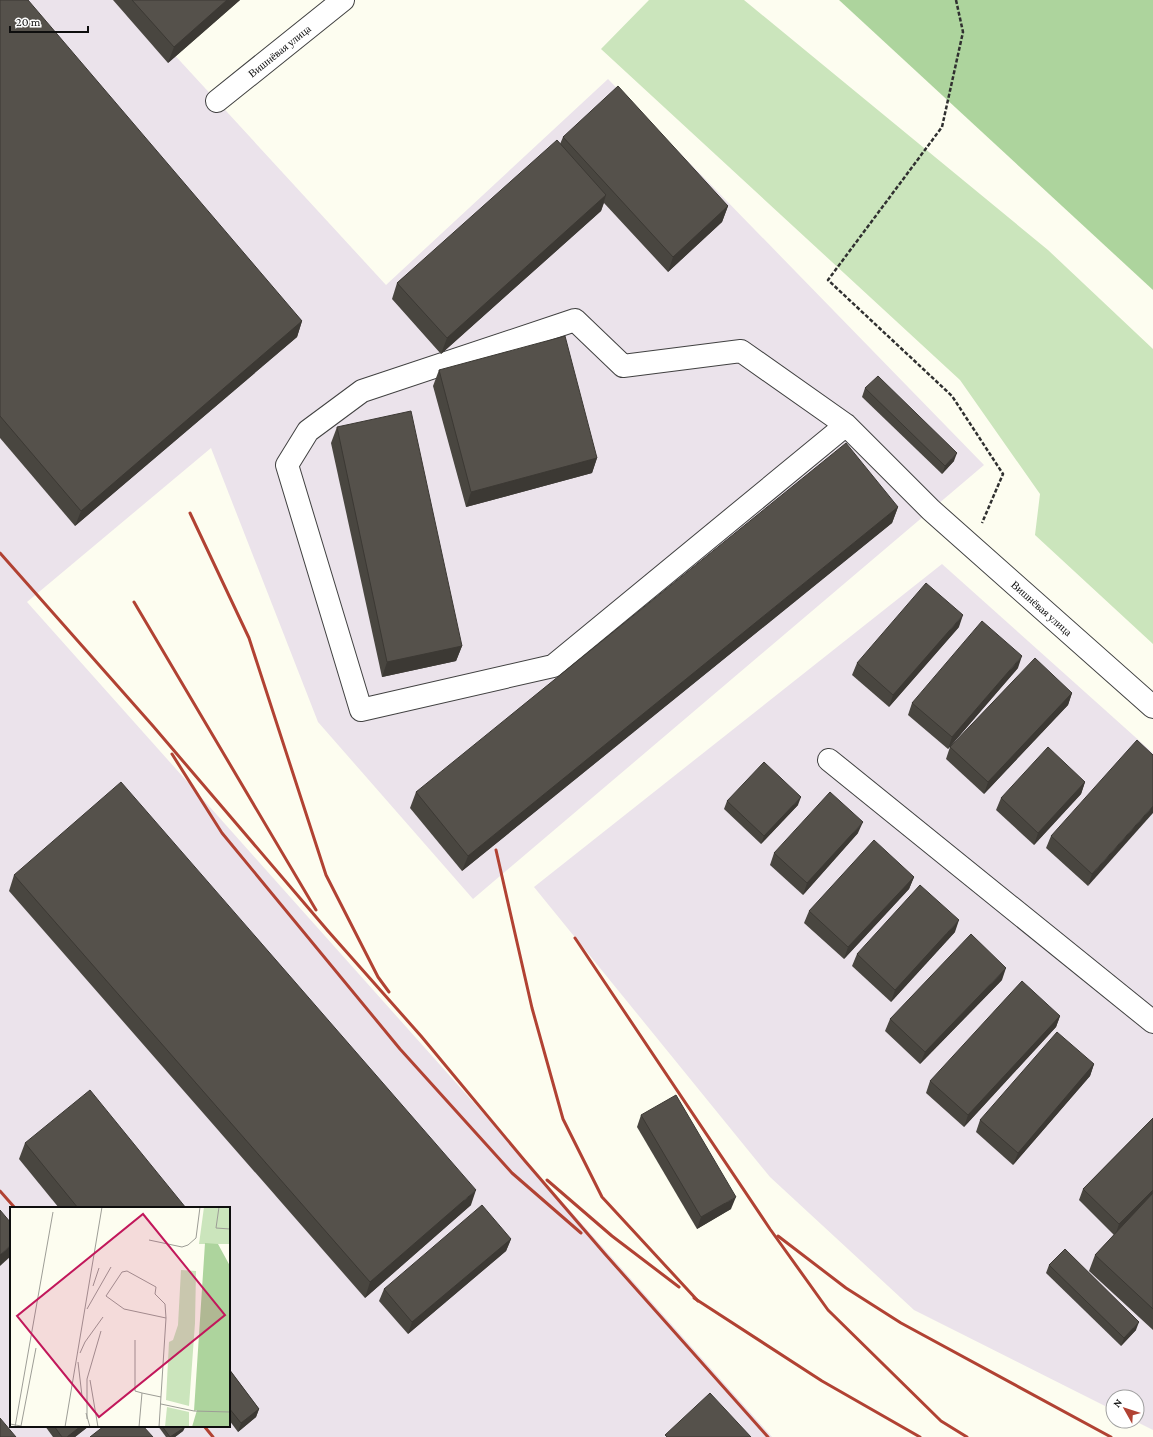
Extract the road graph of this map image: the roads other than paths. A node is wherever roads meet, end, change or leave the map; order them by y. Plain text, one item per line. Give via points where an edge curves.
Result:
1 (342, 0) edge
2 (217, 101) dead end
3 (846, 426) junction
4 (1153, 707) edge
5 (829, 760) dead end
6 (1153, 1022) edge

1 - 2 street, Вишнёвая улица
3 - 3 street, Вишнёвая улица via 741,351 623,366 575,320 362,391 308,431 288,465 361,710 553,666
3 - 4 street, Вишнёвая улица via 931,510
5 - 6 street

